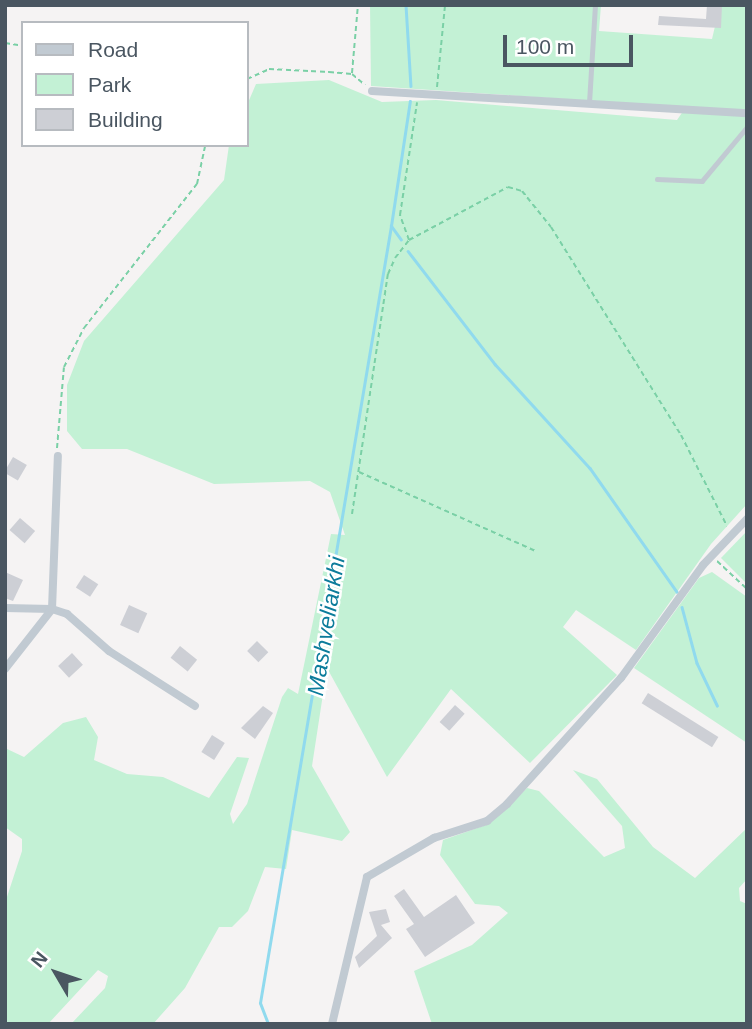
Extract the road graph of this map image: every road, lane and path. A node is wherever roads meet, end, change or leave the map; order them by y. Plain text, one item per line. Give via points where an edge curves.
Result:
1 (358, 5) edge
2 (444, 5) edge
3 (595, 5) edge
4 (352, 74) junction
5 (248, 79) edge
6 (372, 91) joint
7 (418, 94) junction
8 (436, 95) junction
9 (589, 104) junction
10 (747, 113) edge
11 (747, 127) edge
12 (205, 147) edge
13 (657, 179) dead end
14 (409, 240) junction
15 (58, 456) joint
16 (358, 471) junction
17 (352, 514) dead end
18 (747, 519) edge
19 (732, 537) junction
20 (536, 551) dead end
21 (713, 555) junction
22 (747, 589) edge
23 (5, 608) edge
24 (52, 609) junction
25 (5, 669) edge
26 (195, 706) dead end
27 (332, 1024) edge

1 - 4 path
2 - 8 path
3 - 9 lane
4 - 5 path via 269,69
4 - 6 path
6 - 7 street
7 - 8 street
7 - 14 path via 400,215
8 - 9 street
9 - 10 street
11 - 13 lane via 702,181
12 - 15 path via 197,184 85,328 64,367
14 - 16 path via 388,274
14 - 19 path via 508,187 522,191 551,226 681,435
15 - 24 street
16 - 17 path
16 - 20 path
18 - 19 street
19 - 21 street
21 - 22 path
21 - 27 street via 621,678 507,804 487,821 433,838 367,877
23 - 24 street
24 - 25 street
24 - 26 street

